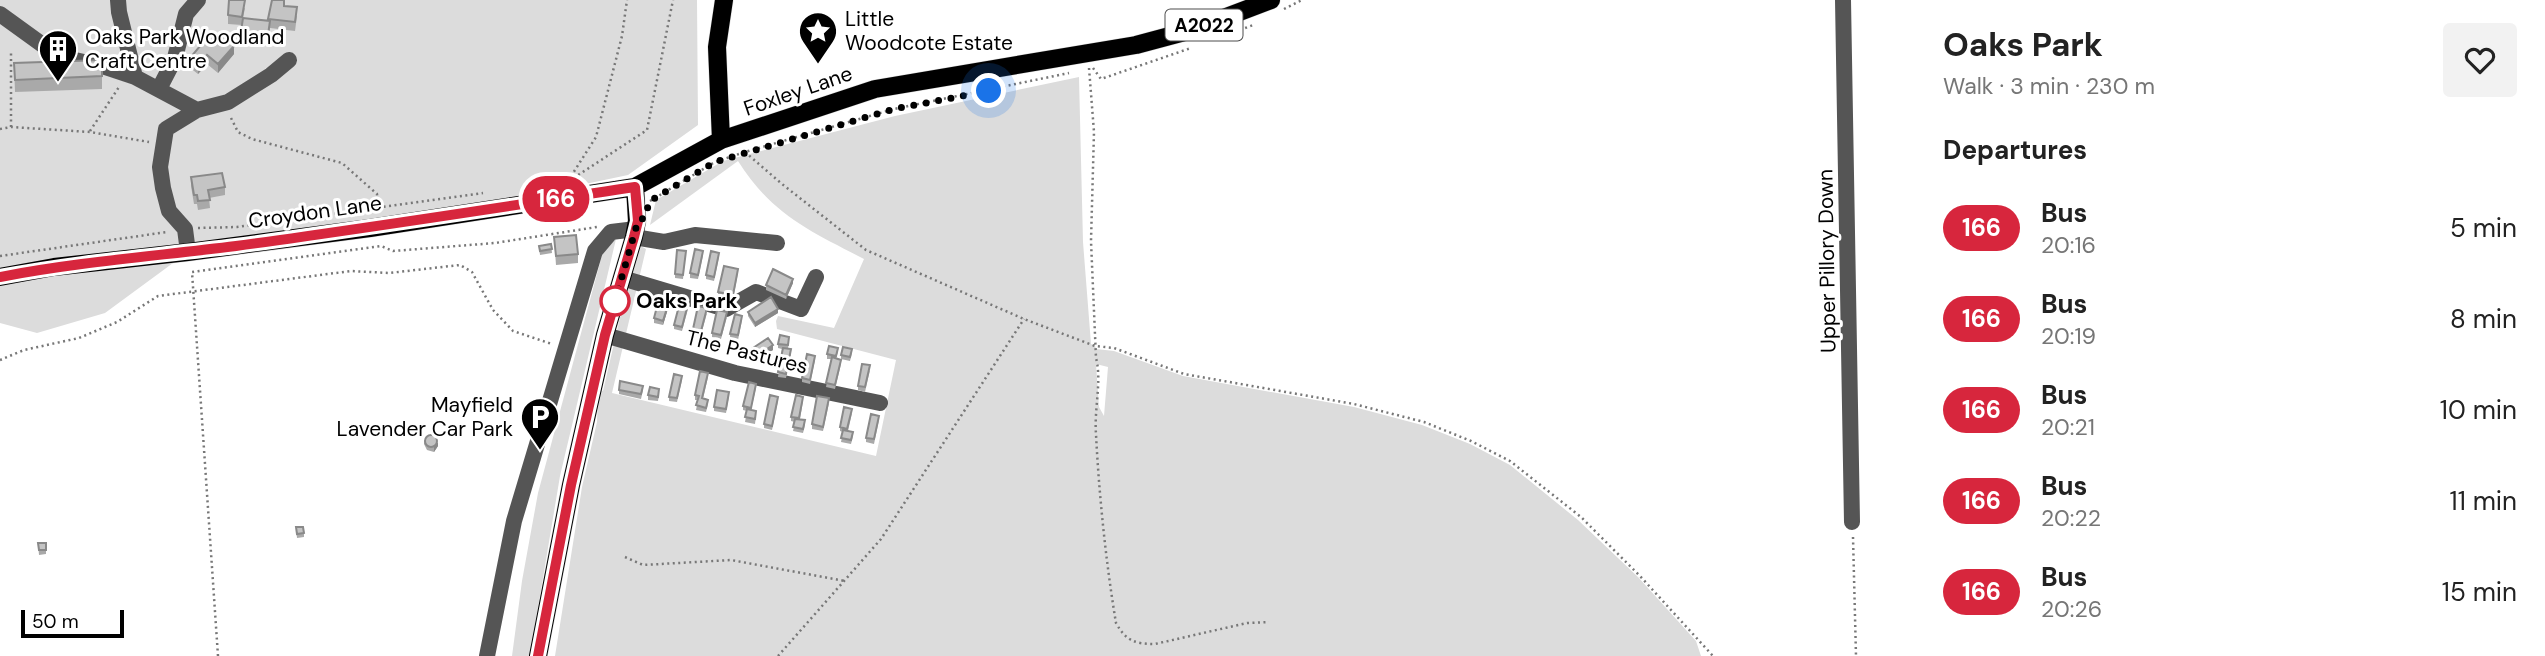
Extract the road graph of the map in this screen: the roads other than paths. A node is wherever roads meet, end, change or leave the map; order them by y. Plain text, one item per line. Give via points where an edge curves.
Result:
1 (118, 0) edge
2 (198, 0) edge
3 (723, 0) edge
4 (1843, 0) edge
5 (1276, 5) edge
6 (0, 14) edge
7 (289, 60) dead end
8 (131, 76) junction
9 (159, 89) junction
10 (197, 110) junction
11 (721, 140) junction
12 (635, 187) junction
13 (636, 229) junction
14 (777, 243) dead end
15 (188, 252) junction
16 (0, 277) edge
17 (816, 277) dead end
18 (622, 278) junction
19 (605, 335) junction
20 (880, 403) dead end
21 (1852, 522) road end
22 (487, 656) edge
23 (538, 656) edge

1 - 8 street
2 - 9 street via 187,14 175,58
3 - 11 main road via 717,47
4 - 21 street, Upper Pillory Down
5 - 11 main road, Foxley Lane / A2022 via 1088,61 875,89
6 - 8 street via 58,56
7 - 10 street via 228,102
8 - 9 street
9 - 10 street
10 - 15 street via 166,129 160,167 169,211 185,229
11 - 12 main road, Foxley Lane / A2022
12 - 13 main road
12 - 15 main road, Croydon Lane / A2022
13 - 14 street via 664,242 695,234
13 - 18 main road
13 - 22 street via 611,232 595,251 514,522
15 - 16 main road, Croydon Lane / A2022
17 - 18 street via 801,309 756,292 726,309
18 - 19 main road
19 - 20 street, The Pastures via 735,373
19 - 23 main road

